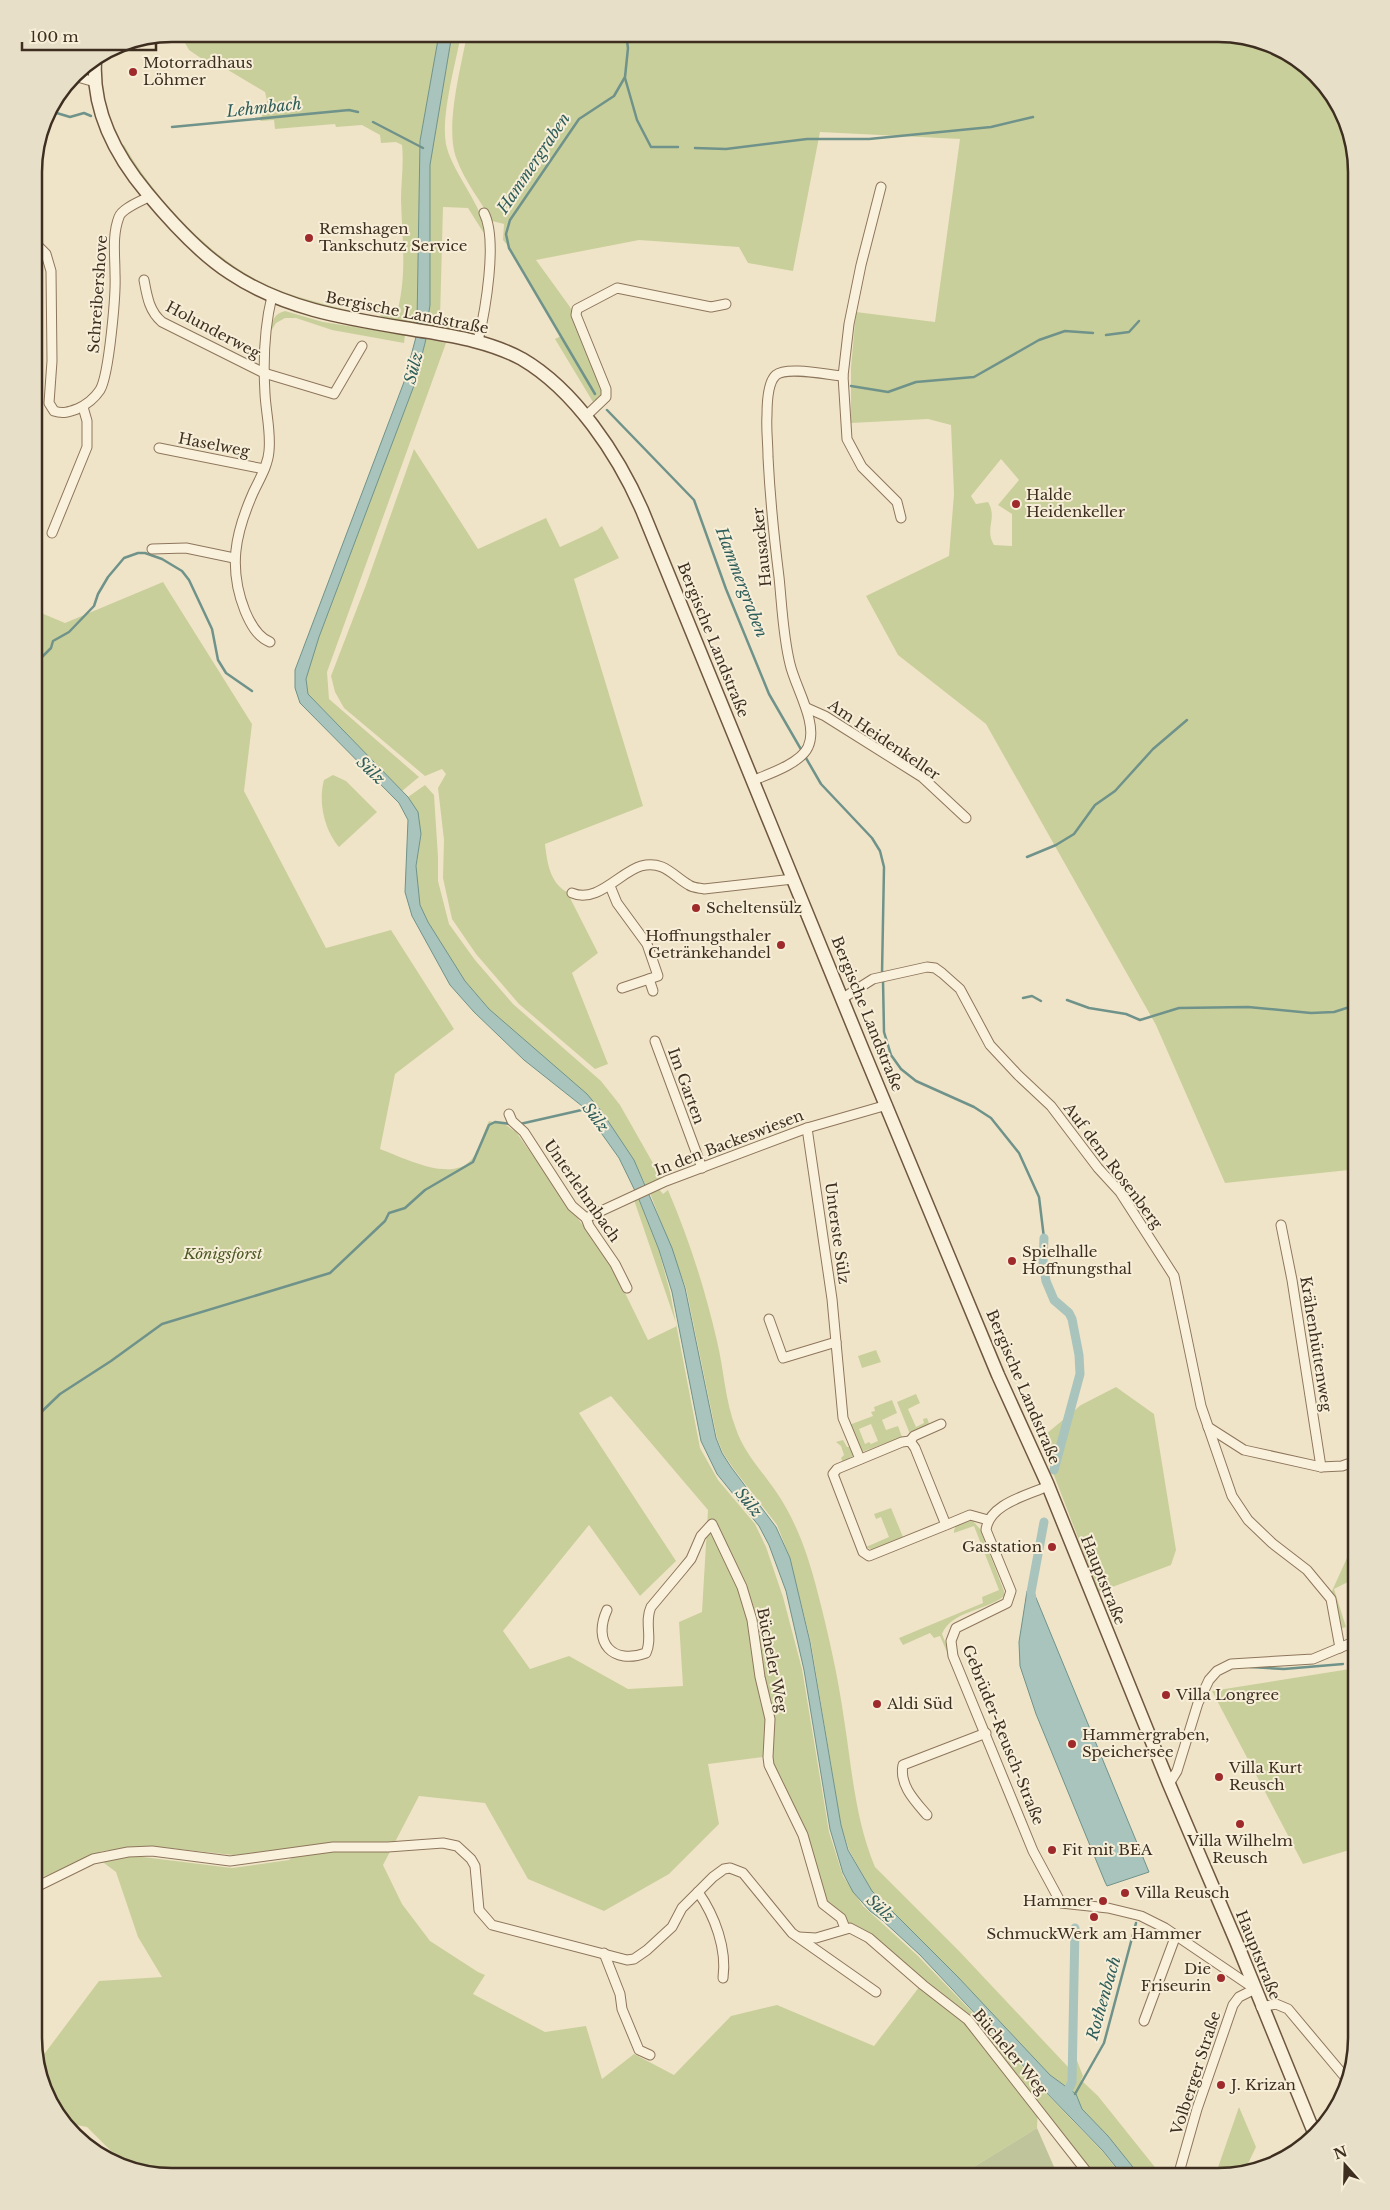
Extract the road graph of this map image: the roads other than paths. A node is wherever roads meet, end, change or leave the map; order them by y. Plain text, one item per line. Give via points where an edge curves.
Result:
1 (95, 68) edge
2 (83, 79) edge
3 (95, 82) junction
4 (881, 188) dead end
5 (150, 196) junction
6 (484, 213) dead end
7 (43, 251) edge
8 (144, 280) dead end
9 (272, 296) junction
10 (726, 304) dead end
11 (478, 341) junction
12 (362, 346) dead end
13 (264, 373) junction
14 (843, 376) junction
15 (83, 406) junction
16 (585, 417) junction
17 (159, 448) dead end
18 (264, 468) junction
19 (901, 518) dead end
20 (52, 534) dead end
21 (152, 549) dead end
22 (234, 558) junction
23 (270, 642) dead end
24 (807, 708) junction
25 (754, 780) junction
26 (966, 818) dead end
27 (793, 879) junction
28 (610, 886) junction
29 (572, 893) dead end
30 (649, 979) junction
31 (622, 988) dead end
32 (653, 991) dead end
33 (842, 998) junction
34 (655, 1042) dead end
35 (887, 1105) junction
36 (509, 1114) dead end
37 (807, 1128) junction
38 (702, 1168) junction
39 (586, 1218) junction
40 (1281, 1225) dead end
41 (627, 1288) dead end
42 (769, 1319) dead end
43 (836, 1342) junction
44 (941, 1424) dead end
45 (1208, 1427) junction
46 (910, 1441) junction
47 (860, 1459) junction
48 (1348, 1463) edge
49 (1321, 1467) junction
50 (1048, 1486) junction
51 (988, 1520) junction
52 (946, 1525) junction
53 (607, 1610) dead end
54 (1348, 1645) edge
55 (1340, 1648) junction
56 (986, 1733) junction
57 (1168, 1784) junction
58 (927, 1815) dead end
59 (42, 1884) edge
60 (698, 1892) junction
61 (845, 1928) junction
62 (1176, 1936) junction
63 (799, 1937) junction
64 (604, 1953) junction
65 (723, 1978) dead end
66 (1254, 1989) junction
67 (876, 1992) dead end
68 (1261, 2007) junction
69 (1144, 2021) dead end
70 (650, 2054) dead end
71 (1342, 2073) edge
72 (1311, 2126) edge
73 (1084, 2168) edge
74 (1180, 2168) edge

1 - 3 main road, Bergische Landstraße
2 - 3 street
3 - 5 main road, Bergische Landstraße via 102,116 112,140 125,164
4 - 14 street via 850,316
5 - 9 main road, Bergische Landstraße via 219,265
5 - 15 street, Schreibershove via 118,218 106,374 101,389
6 - 11 street via 489,229 488,296
7 - 15 street, Schreibershove via 51,271 49,403 60,413
8 - 13 street, Holunderweg via 154,315 162,322
9 - 11 main road, Bergische Landstraße via 325,314
9 - 13 street via 266,319
10 - 16 street via 711,308 617,288 576,309 606,389 606,397
11 - 16 main road, Bergische Landstraße via 505,351 537,369
12 - 13 street, Holunderweg via 334,394
13 - 18 street via 269,444
14 - 19 street via 847,439 862,467 897,502
14 - 24 street, Hausacker via 786,370 776,375 771,382 766,416 770,502 784,628 789,663
15 - 20 street via 87,421 87,447
16 - 25 main road, Bergische Landstraße via 608,447 636,496
17 - 18 street, Haselweg
18 - 22 street via 244,514
21 - 22 street via 186,548
22 - 23 street via 246,613 259,636
24 - 25 street, Hausacker via 810,733 807,749 779,770
24 - 26 street, Am Heidenkeller via 825,716 922,778
25 - 27 main road, Bergische Landstraße
27 - 28 street via 704,889 690,886 672,871 654,864 641,866
27 - 33 main road, Bergische Landstraße
28 - 29 street via 579,896
28 - 30 street via 646,944 658,976
30 - 31 street
30 - 32 street
33 - 35 main road, Bergische Landstraße
33 - 45 street, Auf dem Rosenberg via 883,976 927,967 948,978 964,996 990,1045 1051,1106 1120,1192 1174,1276
34 - 38 street, Im Garten
35 - 37 street, In den Backeswiesen
35 - 50 main road, Bergische Landstraße via 998,1375
36 - 39 street, Unterlehmbach via 572,1206
37 - 38 street, In den Backeswiesen
37 - 43 street, Unterste Sülz
38 - 39 street, In den Backeswiesen
39 - 41 street, Unterlehmbach
40 - 49 street, Krähenhüttenweg
42 - 43 street via 783,1358
43 - 47 street, Unterste Sülz via 843,1418
44 - 46 street
45 - 49 street via 1244,1450
45 - 55 street, Auf dem Rosenberg via 1232,1496 1248,1520 1307,1570 1331,1598
46 - 47 street
46 - 52 street
47 - 52 street via 833,1474 863,1552 869,1556
48 - 49 street
50 - 51 street via 994,1511
50 - 57 main road, Hauptstraße
51 - 52 street via 970,1515
51 - 56 street, Gebrüder-Reusch-Straße via 986,1530 1011,1592 1007,1603 956,1628 951,1641 953,1656
53 - 61 street, Bücheler Weg via 603,1619 603,1640 609,1650 620,1657 646,1653 648,1613 691,1559 701,1536 712,1524 742,1587 752,1620 770,1719 770,1765 803,1835 823,1904 842,1918
54 - 55 street
55 - 57 street via 1314,1659 1231,1664 1217,1671 1198,1703 1178,1772
56 - 58 street via 903,1765 901,1774 911,1796
56 - 62 street, Gebrüder-Reusch-Straße via 1036,1858 1060,1903 1134,1914
57 - 66 main road, Hauptstraße
59 - 64 street via 93,1859 128,1852 152,1851 230,1861 333,1847 434,1843 457,1846 472,1859 479,1910 492,1925
60 - 63 street via 718,1872 737,1869 781,1922
60 - 64 street via 682,1908 672,1927 640,1956 627,1960
60 - 65 street via 709,1908 718,1933 725,1964
61 - 63 street via 816,1938
61 - 73 street, Bücheler Weg via 855,1929 869,1938 968,2020
62 - 66 street
62 - 69 street
63 - 67 street
64 - 70 street via 639,2050
66 - 68 main road, Hauptstraße
66 - 74 street, Volberger Straße via 1239,1997 1233,2005
68 - 71 street via 1276,2004 1288,2010
68 - 72 main road, Hauptstraße

